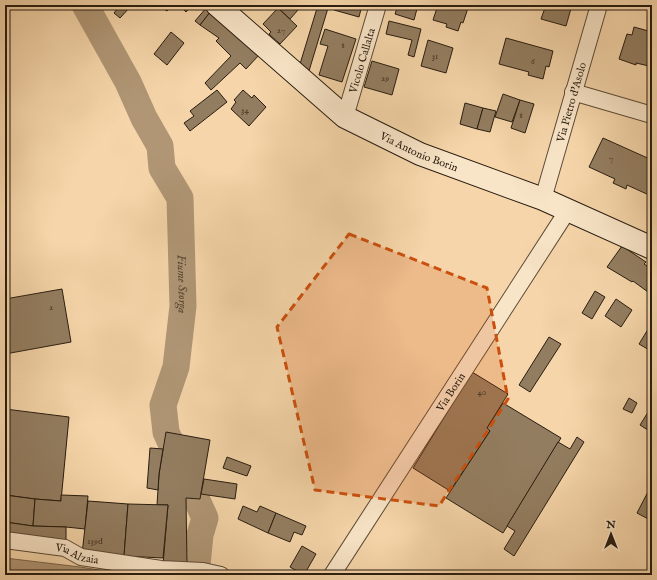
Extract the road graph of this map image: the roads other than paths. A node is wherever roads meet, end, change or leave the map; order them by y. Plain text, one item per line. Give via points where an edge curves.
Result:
1 (217, 5) edge
2 (378, 5) edge
3 (599, 5) edge
4 (573, 92) junction
5 (652, 115) edge
6 (345, 116) junction
7 (543, 200) junction
8 (568, 210) junction
9 (652, 248) edge
10 (5, 540) edge
11 (221, 575) edge
12 (332, 575) edge

1 - 6 main road, Via Antonio Borin
2 - 6 street, Vicolo Callalta
3 - 4 street, Via Pietro d'Asolo
4 - 5 street
4 - 7 street, Via Pietro d'Asolo
6 - 7 main road, Via Antonio Borin via 420,154
7 - 8 main road, Via Antonio Borin
8 - 9 main road, Via Antonio Borin
8 - 12 street, Via Borin
10 - 11 street, Via Alzaia via 65,548 81,557

